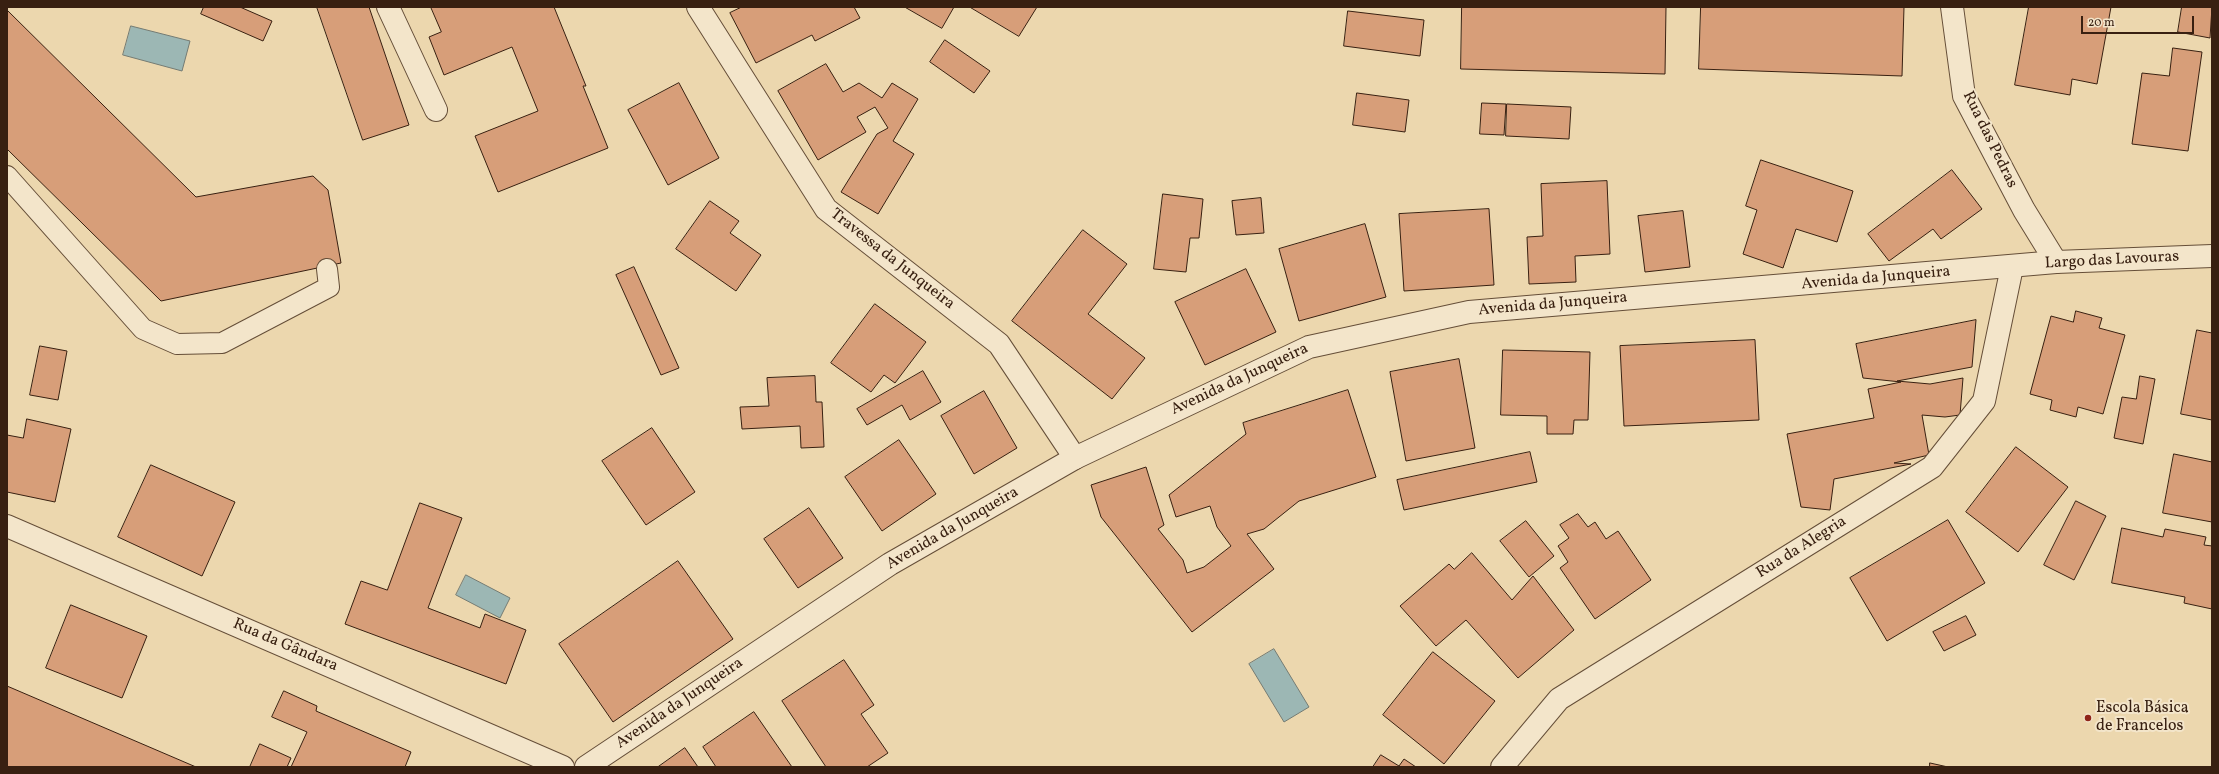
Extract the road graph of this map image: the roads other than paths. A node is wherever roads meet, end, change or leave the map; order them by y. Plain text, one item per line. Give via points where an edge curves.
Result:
1 (388, 7) edge
2 (698, 7) edge
3 (1952, 7) edge
4 (436, 110) dead end
5 (7, 176) edge
6 (2212, 256) edge
7 (2056, 262) junction
8 (2012, 267) junction
9 (327, 269) dead end
10 (1075, 458) junction
11 (7, 526) edge
12 (563, 767) edge
13 (586, 767) edge
14 (1502, 767) edge

1 - 4 street
2 - 10 street, Travessa da Junqueira via 826,209 999,344
3 - 7 street, Rua das Pedras via 1964,96 2024,210
5 - 9 lane via 143,330 177,344 222,343 329,287
6 - 7 street, Largo das Lavouras
7 - 8 street, Largo das Lavouras
8 - 10 street, Avenida da Junqueira via 1469,312 1309,347
8 - 14 street, Rua da Alegria via 1984,401 1932,467 1559,699
10 - 13 street, Avenida da Junqueira via 890,564
11 - 12 street, Rua da Gândara

